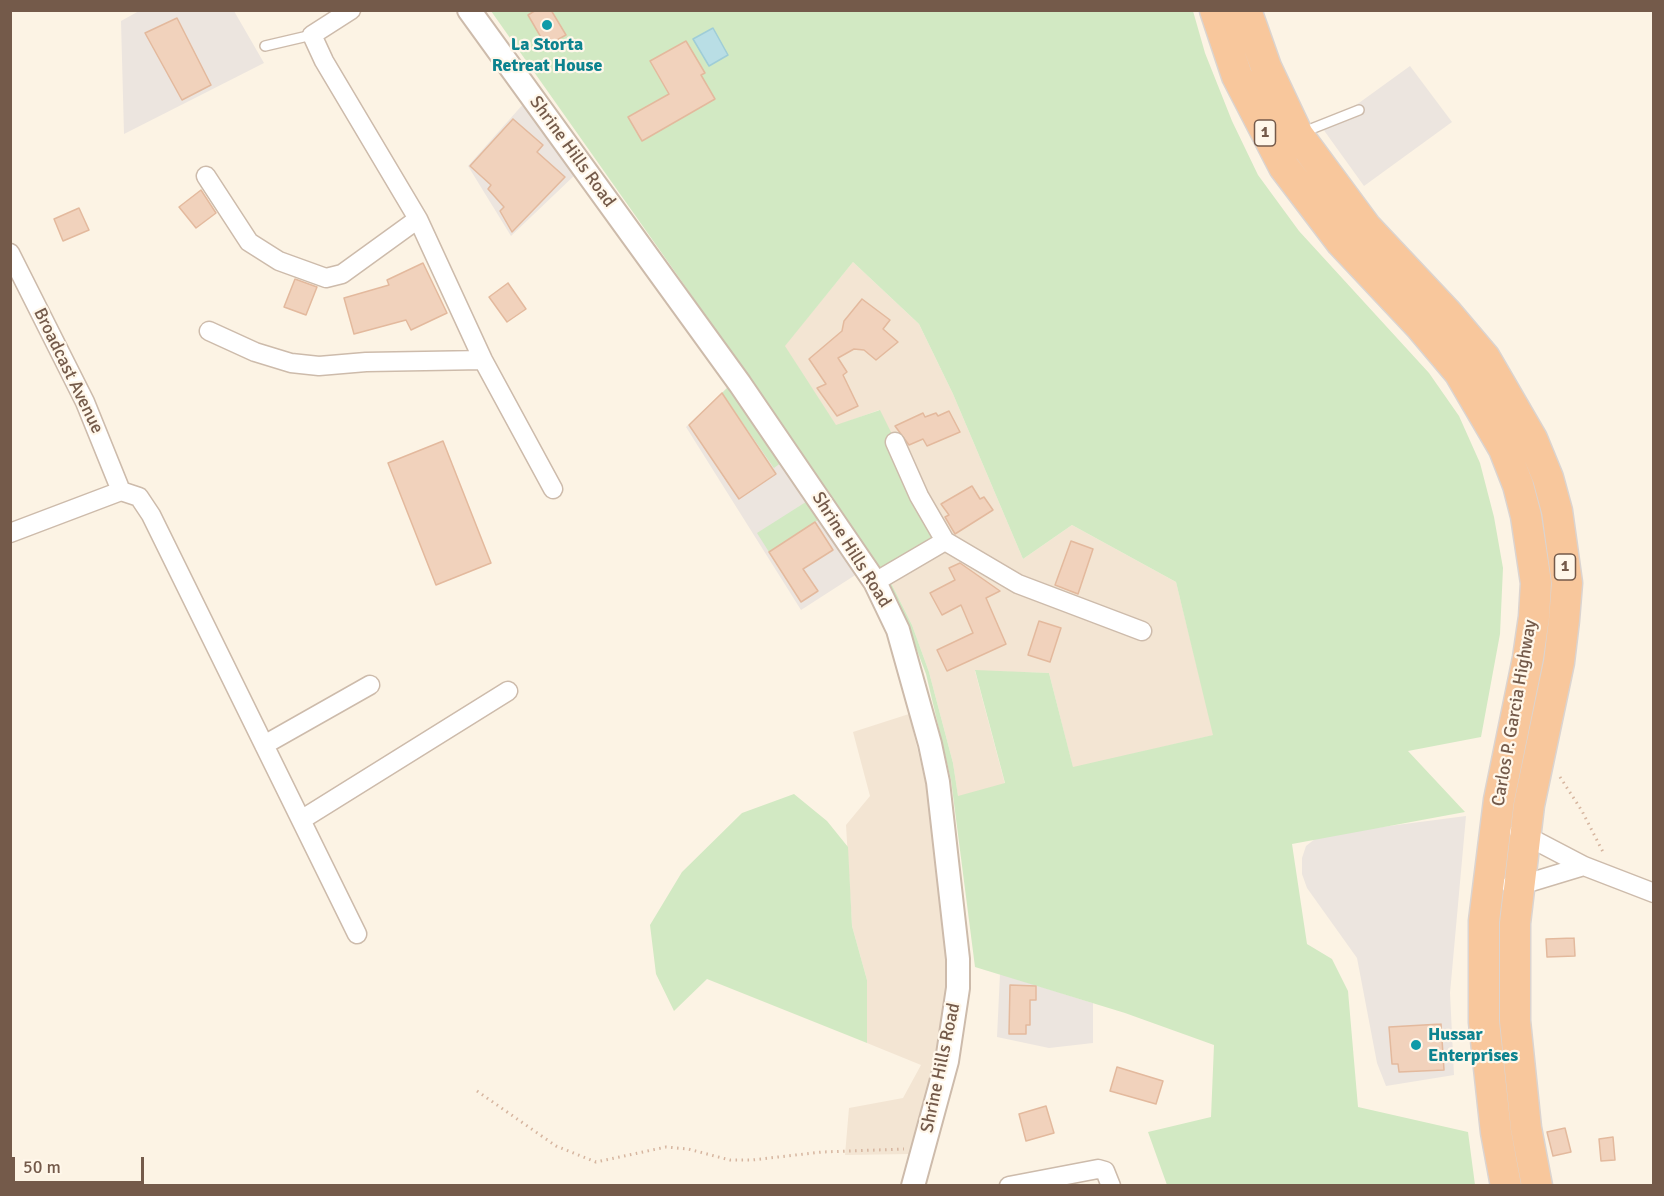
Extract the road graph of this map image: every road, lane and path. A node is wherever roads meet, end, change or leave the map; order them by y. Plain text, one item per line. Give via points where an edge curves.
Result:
1 (351, 10) edge
2 (469, 10) edge
3 (1215, 10) edge
4 (1246, 10) edge
5 (312, 35) junction
6 (265, 46) dead end
7 (1359, 110) dead end
8 (1285, 141) junction
9 (206, 176) dead end
10 (418, 219) junction
11 (10, 253) edge
12 (209, 331) dead end
13 (483, 360) junction
14 (895, 442) dead end
15 (553, 489) dead end
16 (121, 491) junction
17 (10, 533) edge
18 (945, 541) junction
19 (875, 582) junction
20 (1142, 631) dead end
21 (370, 685) dead end
22 (508, 691) dead end
23 (264, 745) junction
24 (1538, 765) junction
25 (300, 820) junction
26 (1494, 829) junction
27 (1525, 833) junction
28 (1584, 866) junction
29 (1616, 877) junction
30 (1487, 883) junction
31 (1518, 886) junction
32 (1653, 893) edge
33 (357, 934) dead end
34 (477, 1091) dead end
35 (923, 1150) junction
36 (913, 1185) edge
37 (1009, 1185) edge
38 (1111, 1185) edge
39 (1506, 1185) edge
40 (1537, 1185) edge

1 - 5 street
2 - 19 street, Shrine Hills Road via 740,384 811,496
3 - 8 highway, Carlos P. Garcia Highway / 1 via 1237,76
4 - 8 highway, Carlos P. Garcia Highway / 1
5 - 6 lane
5 - 10 street
7 - 8 lane
8 - 24 highway, Carlos P. Garcia Highway / 1 via 1485,358 1532,439 1548,478 1567,583 1559,662
8 - 26 highway, Carlos P. Garcia Highway / 1 via 1308,201 1459,372 1504,449 1518,485 1536,583 1534,617
9 - 10 street via 249,242 279,261 326,278 342,274
10 - 13 street
11 - 16 street, Broadcast Avenue via 85,402
12 - 13 street via 255,352 291,363 319,366
13 - 15 street
14 - 18 street
16 - 17 street
16 - 23 street via 139,497 151,515
18 - 19 street
18 - 20 street via 1018,585
19 - 35 street, Shrine Hills Road via 898,630 930,744 955,916 958,988 954,1019
21 - 23 street
22 - 25 street
23 - 25 street
24 - 27 highway, Carlos P. Garcia Highway / 1
24 - 29 path via 1557,774 1567,785
25 - 33 street
26 - 27 street
26 - 30 highway, Carlos P. Garcia Highway / 1
27 - 28 street
27 - 31 highway, Carlos P. Garcia Highway / 1
28 - 29 street
28 - 31 street
29 - 32 street
30 - 31 street
30 - 39 highway, Carlos P. Garcia Highway / 1 via 1484,1022
31 - 40 highway, Carlos P. Garcia Highway / 1 via 1515,1021 1526,1128
34 - 35 path via 556,1146 596,1162 666,1147 730,1160 866,1149
35 - 36 street, Shrine Hills Road
37 - 38 street via 1098,1169 1105,1171

